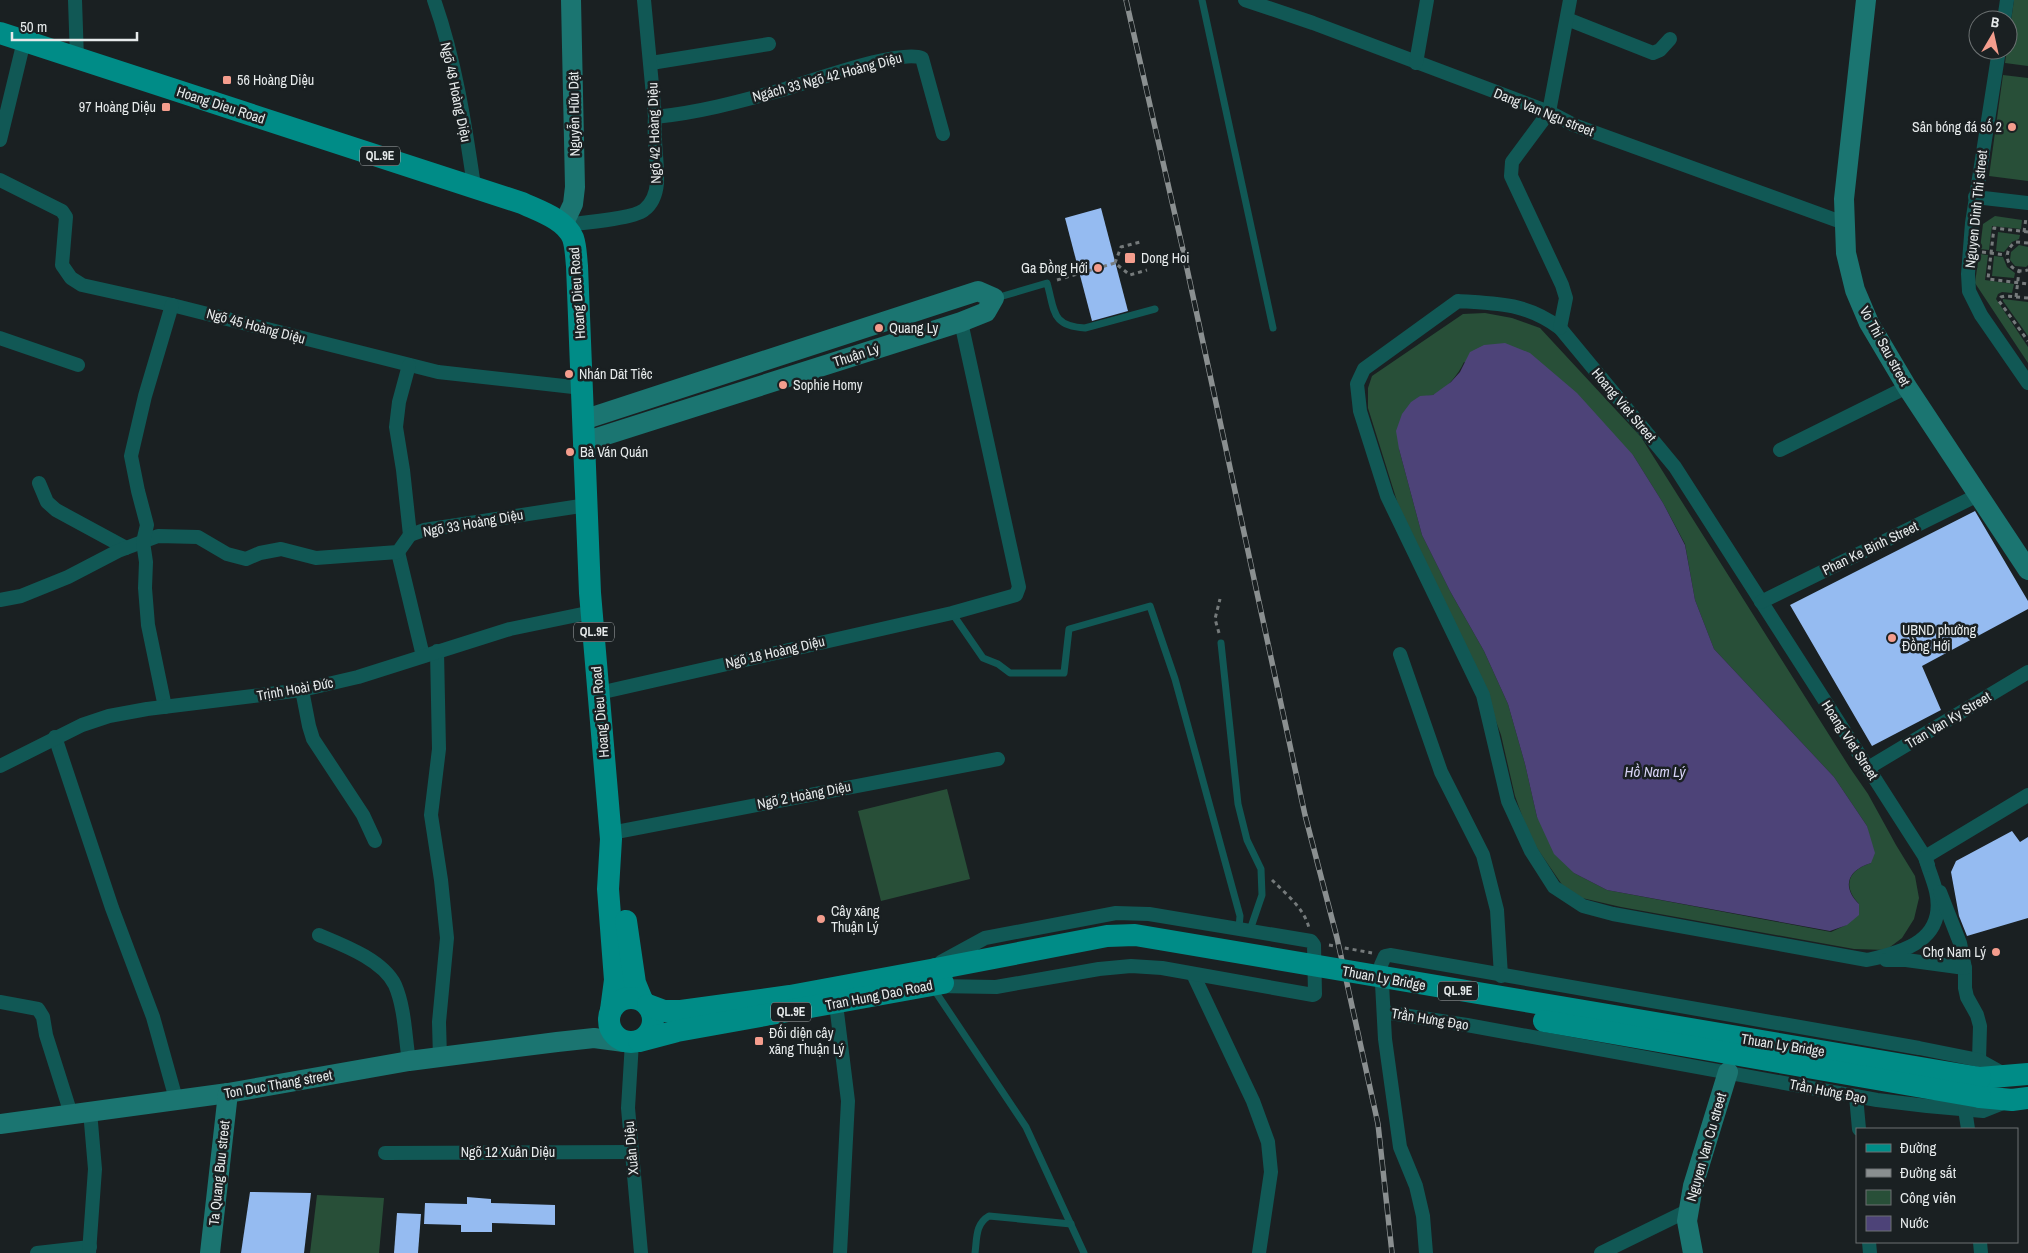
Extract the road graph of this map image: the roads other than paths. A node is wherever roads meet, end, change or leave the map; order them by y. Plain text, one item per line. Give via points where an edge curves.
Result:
1 (75, 0) edge
2 (434, 0) edge
3 (571, 0) edge
4 (644, 0) edge
5 (1202, 0) edge
6 (1245, 0) edge
7 (1427, 0) edge
8 (1570, 0) edge
9 (1866, 0) edge
10 (1567, 19) junction
11 (0, 33) edge
12 (1670, 38) dead end
13 (24, 41) junction
14 (769, 44) dead end
15 (77, 59) junction
16 (1997, 60) edge
17 (651, 63) junction
18 (1416, 64) junction
19 (1549, 112) junction
20 (655, 117) junction
21 (943, 134) dead end
22 (0, 140) edge
23 (0, 180) edge
24 (474, 186) junction
25 (1975, 197) junction
26 (2028, 203) edge
27 (1844, 223) junction
28 (563, 225) junction
29 (994, 298) junction
30 (172, 305) junction
31 (1155, 309) dead end
32 (961, 322) junction
33 (1273, 328) dead end
34 (1560, 328) junction
35 (0, 338) edge
36 (78, 365) dead end
37 (409, 365) junction
38 (2028, 382) edge
39 (1906, 387) junction
40 (582, 388) junction
41 (584, 431) junction
42 (1780, 450) dead end
43 (38, 483) dead end
44 (1978, 495) junction
45 (587, 505) junction
46 (410, 535) junction
47 (143, 542) junction
48 (2021, 547) edge
49 (126, 548) junction
50 (398, 552) junction
51 (2028, 570) edge
52 (0, 600) edge
53 (1761, 602) junction
54 (592, 612) junction
55 (952, 613) junction
56 (1221, 643) road end
57 (437, 651) junction
58 (1400, 654) dead end
59 (423, 656) junction
60 (2028, 672) edge
61 (302, 690) junction
62 (599, 693) junction
63 (165, 707) junction
64 (54, 738) junction
65 (998, 759) dead end
66 (0, 766) edge
67 (1868, 768) junction
68 (2028, 796) edge
69 (611, 836) junction
70 (375, 841) dead end
71 (1925, 857) junction
72 (1244, 928) junction
73 (319, 934) dead end
74 (1867, 960) junction
75 (1965, 968) junction
76 (1193, 974) junction
77 (1501, 976) junction
78 (933, 977) junction
79 (0, 1002) edge
80 (645, 1002) junction
81 (836, 1004) junction
82 (1384, 1012) junction
83 (610, 1013) junction
84 (557, 1042) junction
85 (632, 1042) junction
86 (440, 1058) junction
87 (409, 1061) junction
88 (1728, 1072) junction
89 (2019, 1076) edge
90 (1976, 1086) junction
91 (228, 1093) junction
92 (1856, 1096) junction
93 (2020, 1099) edge
94 (176, 1100) junction
95 (90, 1111) junction
96 (70, 1114) junction
97 (0, 1124) edge
98 (1859, 1128) edge
99 (1968, 1128) edge
100 (632, 1152) junction
101 (385, 1153) dead end
102 (1689, 1210) junction
103 (1071, 1224) junction
104 (90, 1250) edge
105 (37, 1253) edge
106 (210, 1253) edge
107 (641, 1253) edge
108 (840, 1253) edge
109 (975, 1253) edge
110 (1084, 1253) edge
111 (1259, 1253) edge
112 (1426, 1253) edge
113 (1601, 1253) edge
114 (1693, 1253) edge

1 - 15 street
2 - 24 street, Ngõ 48 Hoàng Diệu via 450,59
3 - 28 street, Nguyễn Hữu Dật via 575,187 573,204
4 - 17 street, Ngõ 42 Hoàng Diệu
5 - 33 lane
6 - 18 street, Dang Van Ngu street
7 - 18 street
8 - 10 street
9 - 27 street, Vo Thi Sau street
10 - 12 street via 1653,53
10 - 19 street
11 - 13 main road, Hoang Dieu Road / QL.9E
13 - 15 main road, Hoang Dieu Road / QL.9E
13 - 22 street
14 - 17 street
15 - 24 main road, Hoang Dieu Road / QL.9E
16 - 25 street, Nguyen Dinh Thi street
17 - 20 street, Ngõ 42 Hoàng Diệu
18 - 19 street, Dang Van Ngu street
19 - 27 street, Dang Van Ngu street via 1574,125
19 - 34 street via 1512,162 1511,176 1562,285 1566,298
20 - 21 street, Ngách 33 Ngõ 42 Hoàng Diệu via 690,114 909,55 922,58
20 - 28 street, Ngõ 42 Hoàng Diệu via 657,183 654,198 643,211
23 - 30 street, Ngõ 45 Hoàng Diệu via 62,211 66,217 62,265 71,278 82,285
24 - 28 main road, Hoang Dieu Road / QL.9E via 522,202
25 - 26 street
25 - 38 street, Nguyen Dinh Thi street via 1969,250 1969,291 1981,315
27 - 39 street, Vo Thi Sau street via 1846,253 1856,290 1869,323
28 - 40 main road, Hoang Dieu Road / QL.9E via 575,245
29 - 31 lane via 1046,283 1058,319 1069,326 1085,328
29 - 32 street, Thuận Lý via 986,312
29 - 41 street, Thuận Lý via 978,291
30 - 37 street, Ngõ 45 Hoàng Diệu
30 - 47 street via 131,456 147,525
32 - 41 street, Thuận Lý
32 - 55 street, Ngõ 18 Hoàng Diệu via 1019,587 1016,595
34 - 53 street, Hoang Viet Street via 1675,467
34 - 74 street, Hoang Viet Street via 1543,315 1512,305 1458,300 1364,369 1357,384 1360,411 1387,496 1483,695 1508,801 1531,851 1554,887 1583,906
35 - 36 street
37 - 40 street, Ngõ 45 Hoàng Diệu via 438,372
37 - 46 street via 396,427
39 - 42 street
39 - 44 street, Vo Thi Sau street
40 - 41 main road, Hoang Dieu Road / QL.9E
41 - 45 main road, Hoang Dieu Road / QL.9E
43 - 49 street via 47,502 56,510
44 - 48 street, Vo Thi Sau street
44 - 53 street, Phan Ke Binh Street
45 - 46 street, Ngõ 33 Hoàng Diệu via 424,530
45 - 54 main road, Hoang Dieu Road / QL.9E
46 - 50 street, Ngõ 33 Hoàng Diệu
47 - 49 street
47 - 50 street via 158,536 198,537 227,554 246,559 281,549 316,558
47 - 63 street via 148,625
48 - 51 street, Vo Thi Sau street
49 - 52 street via 68,577 21,596
50 - 59 street
53 - 67 street, Hoang Viet Street
54 - 57 street, Trịnh Hoài Đức via 510,629
54 - 62 main road, Hoang Dieu Road / QL.9E
55 - 62 street, Ngõ 18 Hoàng Diệu
55 - 72 lane via 983,658 1010,673 1064,673 1069,629 1150,606 1175,679
56 - 72 lane via 1238,804 1247,840 1261,869 1262,895
57 - 59 street, Trịnh Hoài Đức
57 - 86 street via 439,749 431,815 442,880 447,938 439,1022
58 - 77 street via 1440,772 1483,856 1497,910
59 - 61 street, Trịnh Hoài Đức via 358,677
60 - 67 street, Tran Van Ky Street
61 - 63 street, Trịnh Hoài Đức
61 - 70 street via 313,739 354,799
62 - 69 main road, Hoang Dieu Road / QL.9E
63 - 64 street, Trịnh Hoài Đức via 109,716
64 - 66 street, Trịnh Hoài Đức
64 - 94 street via 153,1017
65 - 69 street, Ngõ 2 Hoàng Diệu
67 - 71 street, Hoang Viet Street
68 - 71 street
69 - 80 main road, Hoang Dieu Road / QL.9E via 623,888 635,983
69 - 83 main road, Hoang Dieu Road / QL.9E via 608,889 615,980
71 - 74 street, Hoang Viet Street via 1936,892 1937,908 1932,930 1898,953
71 - 75 street via 1957,933
72 - 76 street via 1313,942 1315,994
72 - 78 street via 1149,914 1116,913 986,938
73 - 87 street via 374,963 394,983
74 - 75 street via 1906,960
75 - 90 street via 1967,997 1980,1026
76 - 78 street via 1131,966 996,987
76 - 111 street via 1252,1100 1268,1142 1271,1172
77 - 82 street, Trần Hưng Đạo via 1385,956 1381,966
77 - 90 street via 1919,1048
78 - 80 main road, QL.9E via 681,1011 664,1011
78 - 81 main road, Tran Hung Dao Road / QL.9E
78 - 90 main road, Thuan Ly Bridge / QL.9E, bridge via 1116,949 1146,951
78 - 103 lane via 1026,1127
79 - 96 street via 38,1009
80 - 83 main road via 628,998 616,1003
80 - 85 main road via 654,1018 651,1032
81 - 85 main road, Tran Hung Dao Road / QL.9E via 677,1031
81 - 108 street via 848,1101
82 - 88 street, Trần Hưng Đạo
82 - 112 street via 1400,1147 1416,1186
83 - 84 street via 592,1031
83 - 85 main road via 612,1032
84 - 85 street via 594,1038
84 - 86 street, Ton Duc Thang street
85 - 100 street, Xuân Diệu via 628,1108
86 - 87 street, Ton Duc Thang street
87 - 91 street, Ton Duc Thang street
88 - 92 street, Trần Hưng Đạo
88 - 102 street, Nguyen Van Cu street via 1693,1186
89 - 90 main road, QL.9E
90 - 92 street, Trần Hưng Đạo via 1927,1106
90 - 93 main road, QL.9E
90 - 99 street
91 - 94 street, Ton Duc Thang street
91 - 106 street, Ta Quang Buu street
92 - 98 street
94 - 95 street, Ton Duc Thang street
95 - 96 street, Ton Duc Thang street
95 - 104 street via 95,1169
96 - 97 street, Ton Duc Thang street
100 - 101 street, Ngõ 12 Xuân Diệu
100 - 107 street, Xuân Diệu
102 - 113 street
102 - 114 street, Nguyen Van Cu street via 1687,1221
103 - 109 lane via 989,1216 978,1226
103 - 110 lane
104 - 105 street

